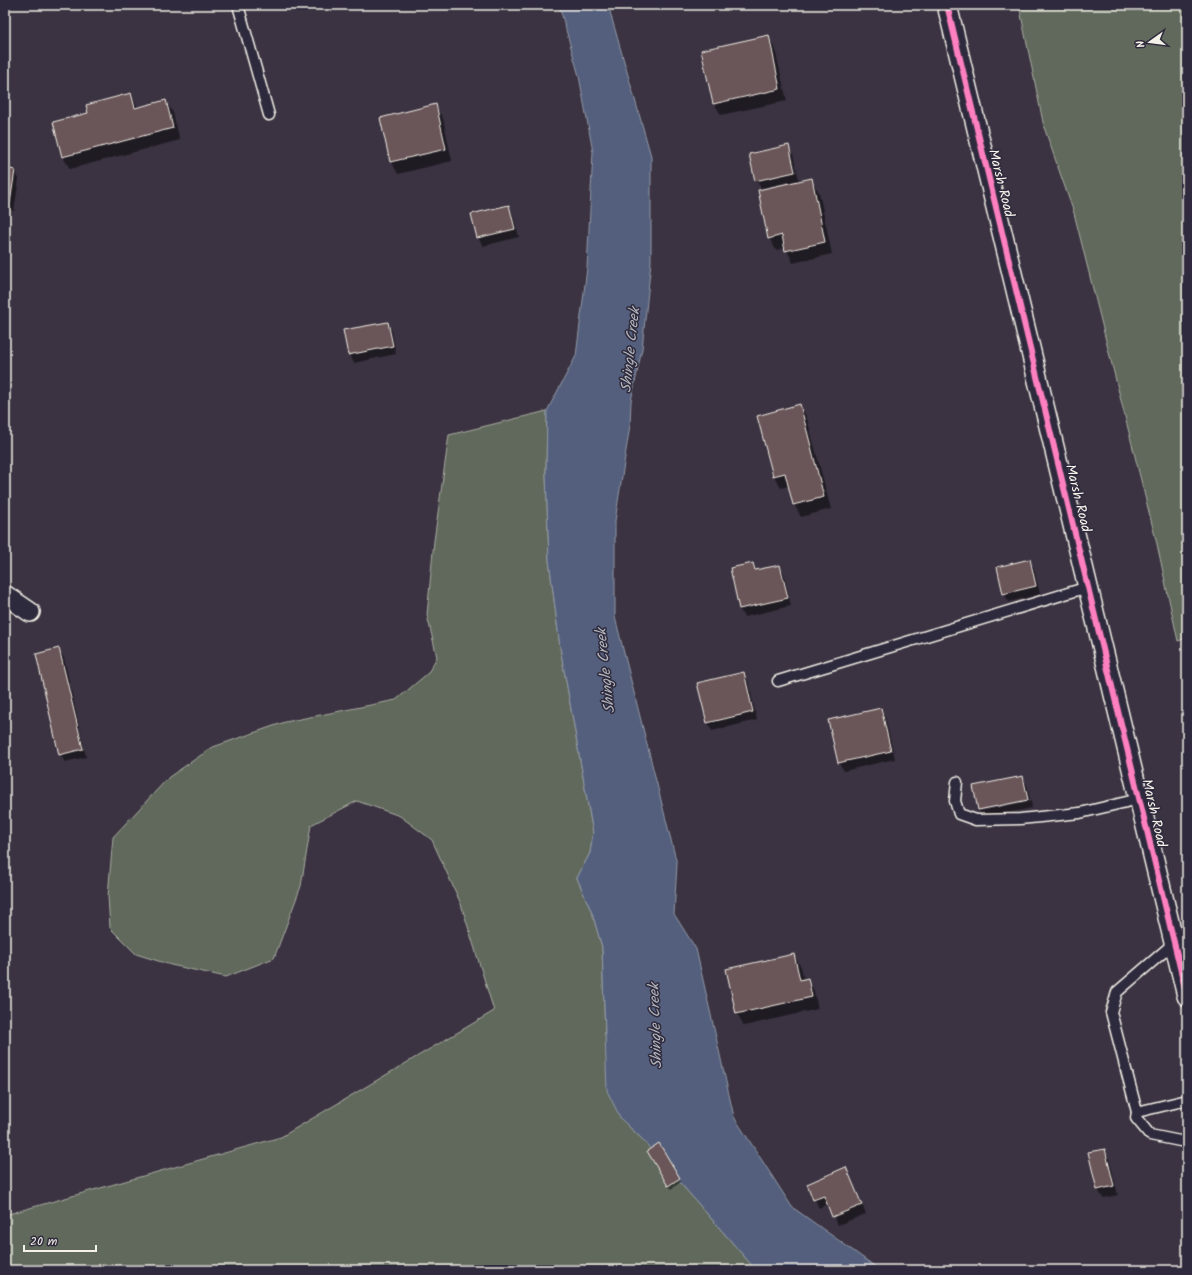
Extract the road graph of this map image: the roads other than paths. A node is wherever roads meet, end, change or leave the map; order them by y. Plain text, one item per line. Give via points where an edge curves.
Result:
1 (238, 5) edge
2 (947, 5) edge
3 (269, 115) dead end
4 (1088, 587) junction
5 (5, 595) edge
6 (30, 612) dead end
7 (778, 681) dead end
8 (957, 782) dead end
9 (1139, 799) junction
10 (1174, 943) junction
11 (1187, 996) edge
12 (1187, 1100) edge
13 (1137, 1112) junction
14 (1187, 1140) edge

1 - 3 lane
2 - 4 street, Marsh Road
4 - 7 lane
4 - 9 street, Marsh Road
5 - 6 street
8 - 9 lane via 955,801 959,814 976,820 1080,813
9 - 10 street, Marsh Road
10 - 11 street, Marsh Road
10 - 13 lane via 1117,992 1111,1012
12 - 13 lane
13 - 14 lane via 1136,1118 1150,1135

